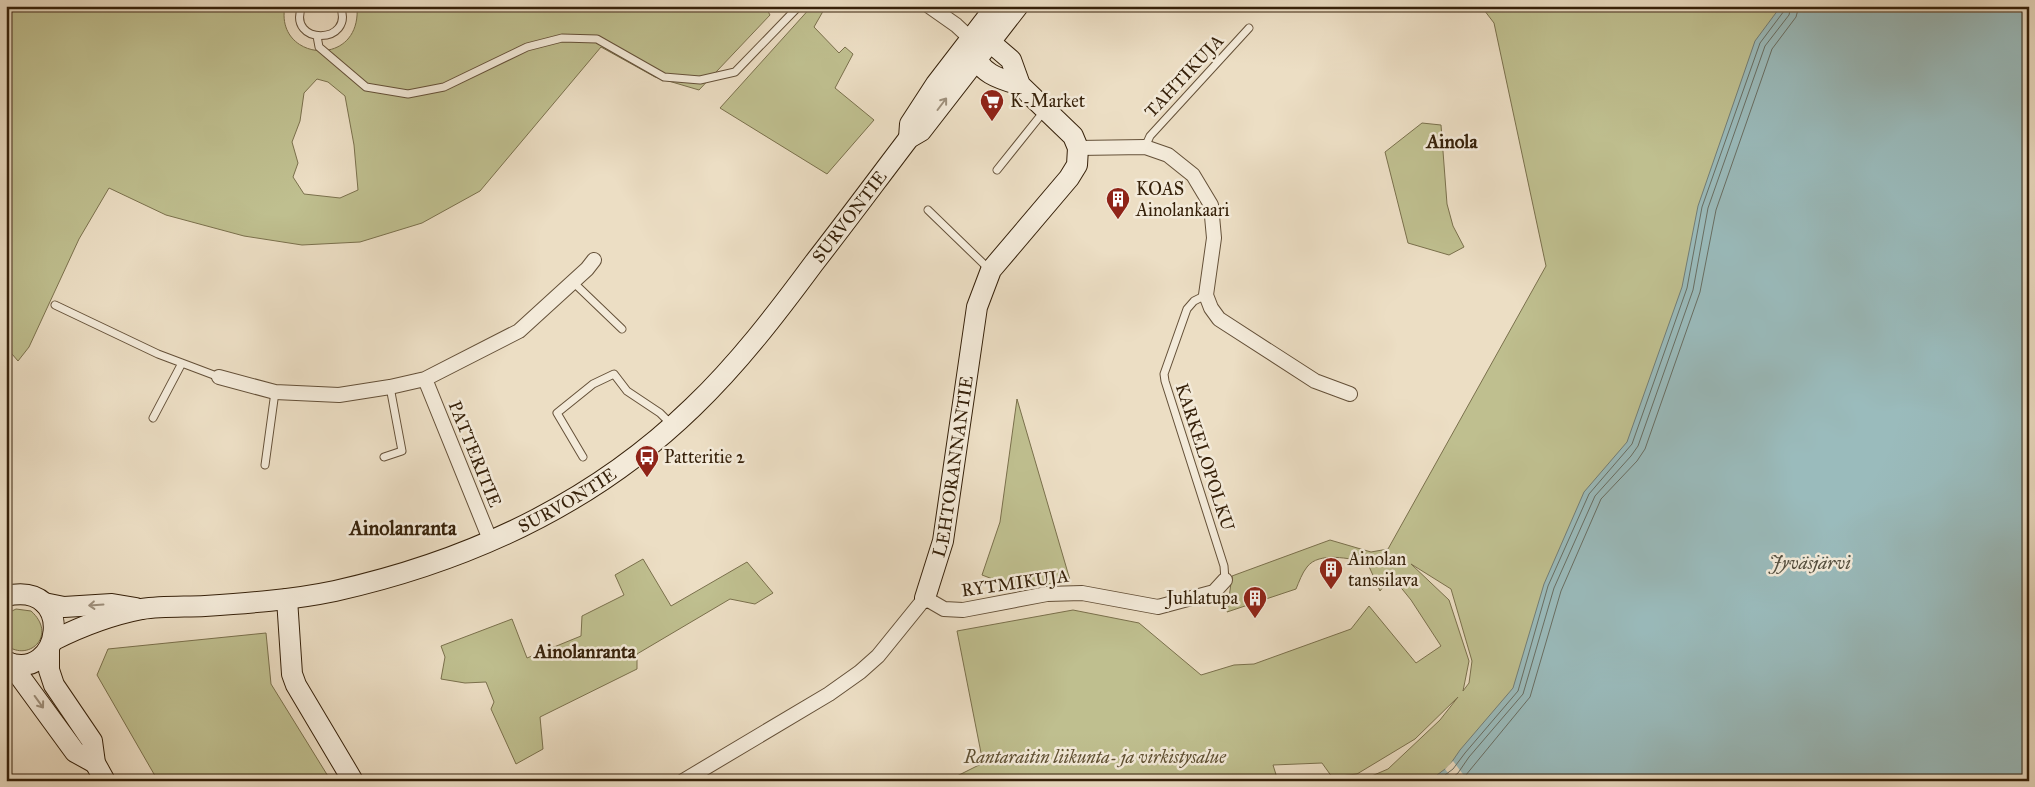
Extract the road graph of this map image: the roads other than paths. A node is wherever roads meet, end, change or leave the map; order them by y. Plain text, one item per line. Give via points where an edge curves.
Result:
1 (302, 6) edge
2 (340, 6) edge
3 (799, 6) edge
4 (929, 6) edge
5 (996, 6) edge
6 (1018, 6) edge
7 (1249, 28) dead end
8 (317, 36) junction
9 (971, 39) junction
10 (990, 42) junction
11 (976, 61) junction
12 (1020, 85) junction
13 (1045, 109) junction
14 (908, 138) junction
15 (1145, 147) junction
16 (1078, 148) junction
17 (997, 170) dead end
18 (928, 210) dead end
19 (594, 260) dead end
20 (991, 270) junction
21 (573, 282) junction
22 (1206, 295) junction
23 (55, 305) dead end
24 (622, 329) dead end
25 (182, 363) junction
26 (220, 377) joint
27 (425, 379) junction
28 (390, 387) junction
29 (276, 392) junction
30 (1350, 394) dead end
31 (153, 418) dead end
32 (673, 426) junction
33 (384, 457) dead end
34 (583, 457) dead end
35 (265, 465) dead end
36 (491, 542) junction
37 (1225, 580) joint
38 (10, 589) edge
39 (925, 598) junction
40 (287, 599) junction
41 (44, 603) junction
42 (144, 609) junction
43 (52, 644) junction
44 (8, 663) edge
45 (95, 763) junction
46 (105, 781) edge
47 (353, 781) edge
48 (683, 781) edge

1 - 8 lane via 302,25
2 - 8 lane via 342,18 336,31
3 - 8 lane via 735,72 700,80 664,77 597,39 562,38 527,47 444,87 408,94 366,87 319,47
4 - 9 street
5 - 9 main road, SURVONTIE
6 - 10 main road, SURVONTIE
7 - 15 lane, TAHTIKUJA via 1150,136
9 - 10 main road
9 - 11 main road
9 - 14 main road, SURVONTIE via 910,124
10 - 11 main road, SURVONTIE
10 - 12 main road via 1011,60
11 - 12 main road via 996,78
14 -> 11 main road, SURVONTIE via 921,131
12 - 13 main road
13 - 16 main road via 1073,136
13 - 17 lane
14 - 32 main road, SURVONTIE via 790,296 720,380
15 - 16 street
15 - 22 street via 1168,155 1193,175 1212,205 1214,238
16 - 20 main road, LEHTORANNANTIE via 1077,165 1069,178
18 - 20 lane
19 - 21 street
20 - 39 main road, LEHTORANNANTIE via 977,307 943,541
21 - 24 lane
21 - 27 street via 519,331
22 - 30 street via 1219,319 1315,381
22 - 37 lane, KARKELOPOLKU via 1187,309 1164,381 1224,566
23 - 25 lane
25 - 26 lane
25 - 31 lane
26 - 29 street
27 - 28 street
27 - 36 street, PATTERITIE
28 - 29 street via 339,395
28 - 33 lane via 402,451
29 - 35 lane
32 - 34 lane via 627,390 614,374 593,384 557,413
32 - 36 main road, SURVONTIE via 607,477 525,526
36 - 40 main road, SURVONTIE via 410,572 331,592
37 - 39 street, RYTMIKUJA via 1214,592 1158,607 1082,593 1047,594 963,610 944,609
38 - 41 main road, SURVONTIE via 36,597
39 - 48 street, LEHTORANNANTIE via 878,656 860,672
40 - 42 main road, SURVONTIE
40 - 47 main road via 292,674
42 -> 41 main road, SURVONTIE via 112,604 64,607
41 - 43 main road via 55,624
42 - 43 main road, SURVONTIE via 84,625
43 - 44 main road, SURVONTIE via 42,657 32,662 21,665
43 - 45 main road via 49,670 54,685 92,741
44 -> 45 main road via 75,752
45 - 46 main road

